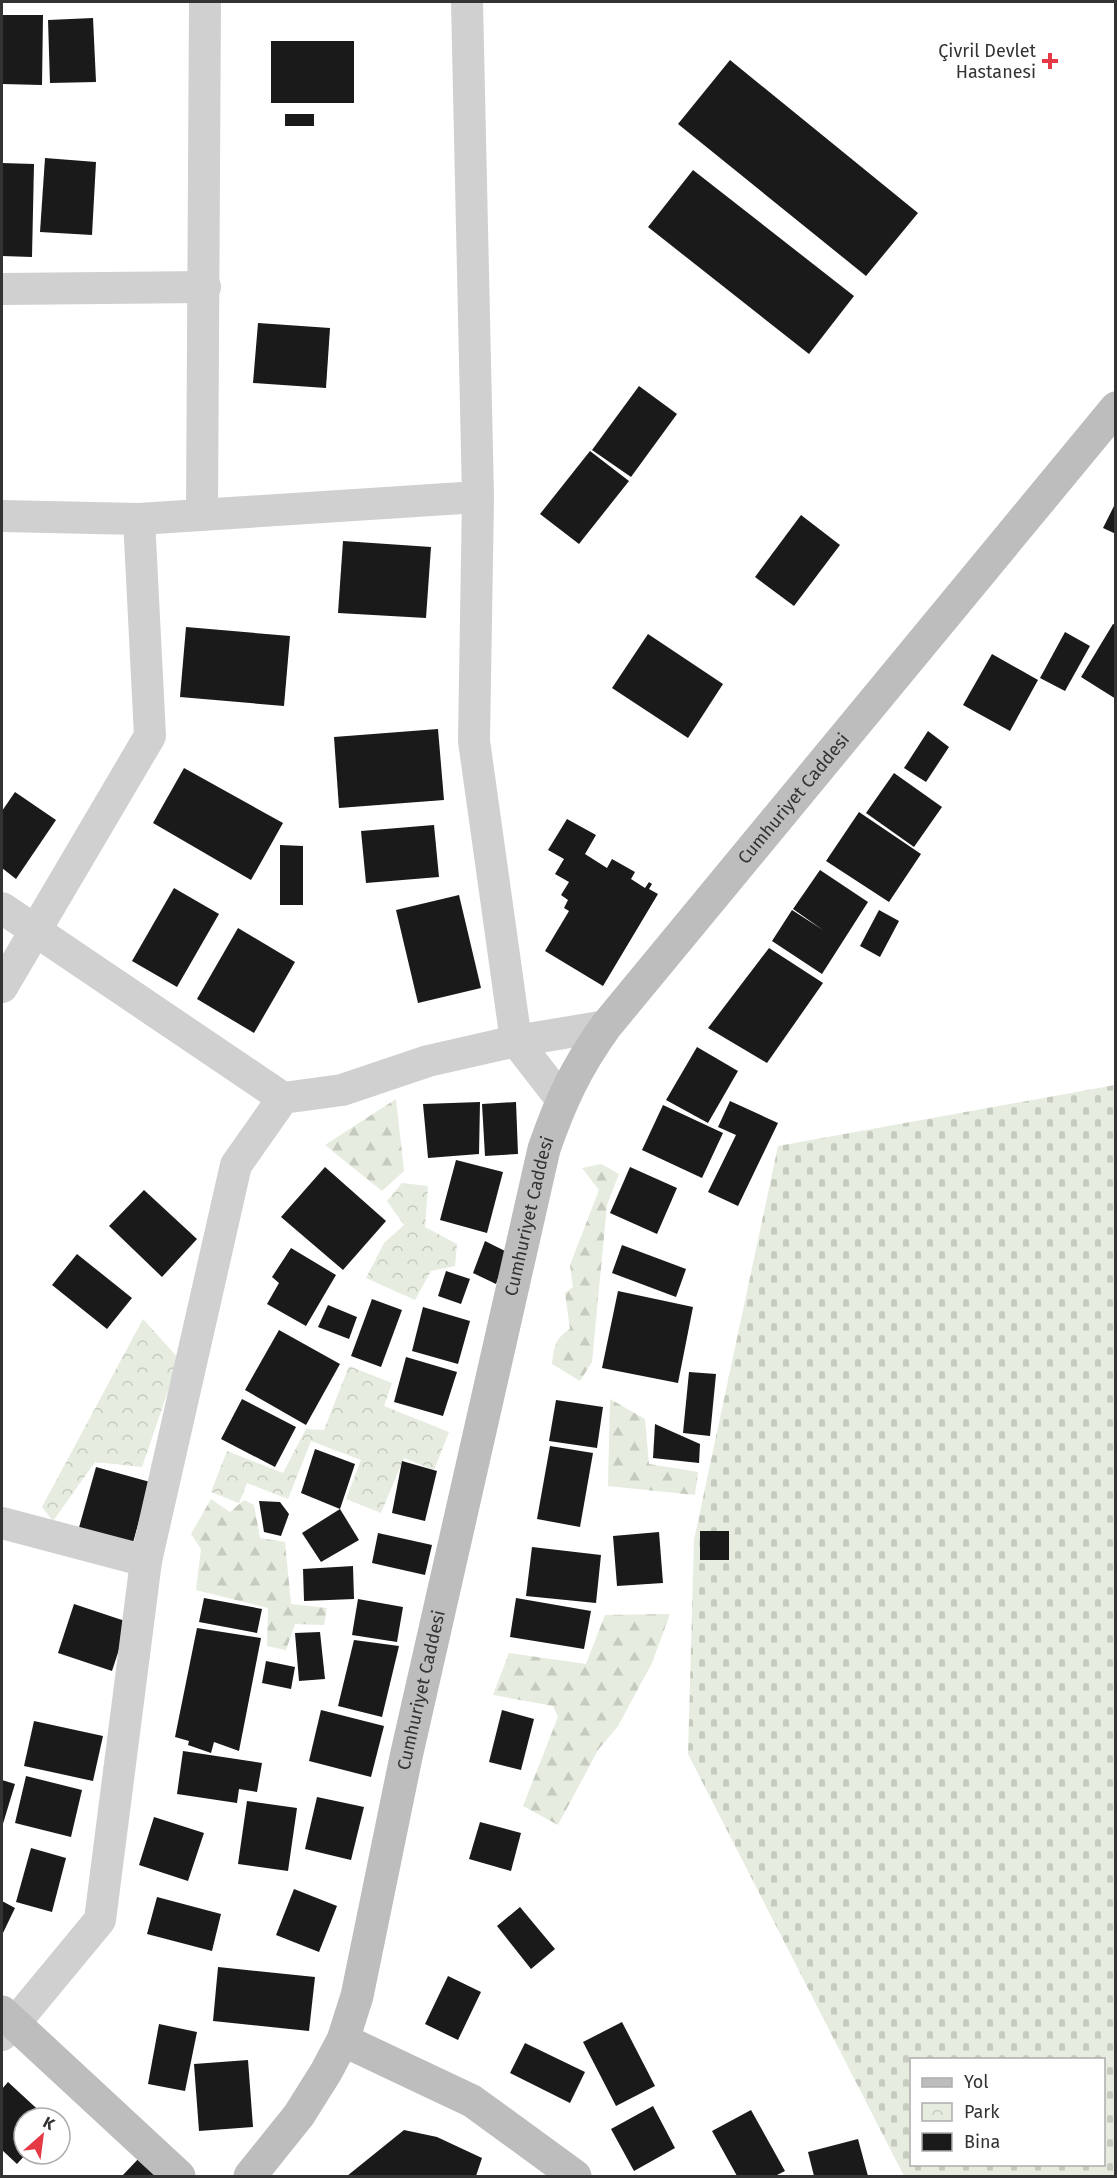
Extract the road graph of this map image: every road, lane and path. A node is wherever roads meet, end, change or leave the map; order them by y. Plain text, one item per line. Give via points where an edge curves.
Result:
1 (206, 2) edge
2 (466, 2) edge
3 (205, 287) junction
4 (2, 289) edge
5 (1111, 420) edge
6 (478, 497) junction
7 (202, 513) junction
8 (2, 516) edge
9 (139, 519) junction
10 (2, 908) edge
11 (37, 931) junction
12 (2, 987) edge
13 (606, 1026) junction
14 (516, 1041) junction
15 (283, 1098) junction
16 (561, 1099) junction
17 (2, 1523) edge
18 (146, 1561) junction
19 (6, 2024) edge
20 (343, 2040) junction
21 (179, 2176) edge
22 (250, 2176) edge
23 (575, 2176) edge

1 - 3 street
2 - 6 street
3 - 4 street
3 - 7 street
5 - 13 main road, Cumhuriyet Caddesi
6 - 7 street
6 - 14 street via 474,741
7 - 9 street
8 - 9 street
9 - 11 street via 150,736
10 - 11 street
11 - 12 street
11 - 15 street
13 - 14 street
13 - 16 main road, Cumhuriyet Caddesi via 580,1062
14 - 15 street via 428,1061 342,1090
14 - 16 street
15 - 18 street via 236,1165
16 - 20 main road, Cumhuriyet Caddesi via 544,1149 408,1746 357,1996
17 - 18 street
18 - 19 street via 99,1920
19 - 21 main road
20 - 22 main road, Cumhuriyet Caddesi via 299,2115
20 - 23 main road via 472,2101

